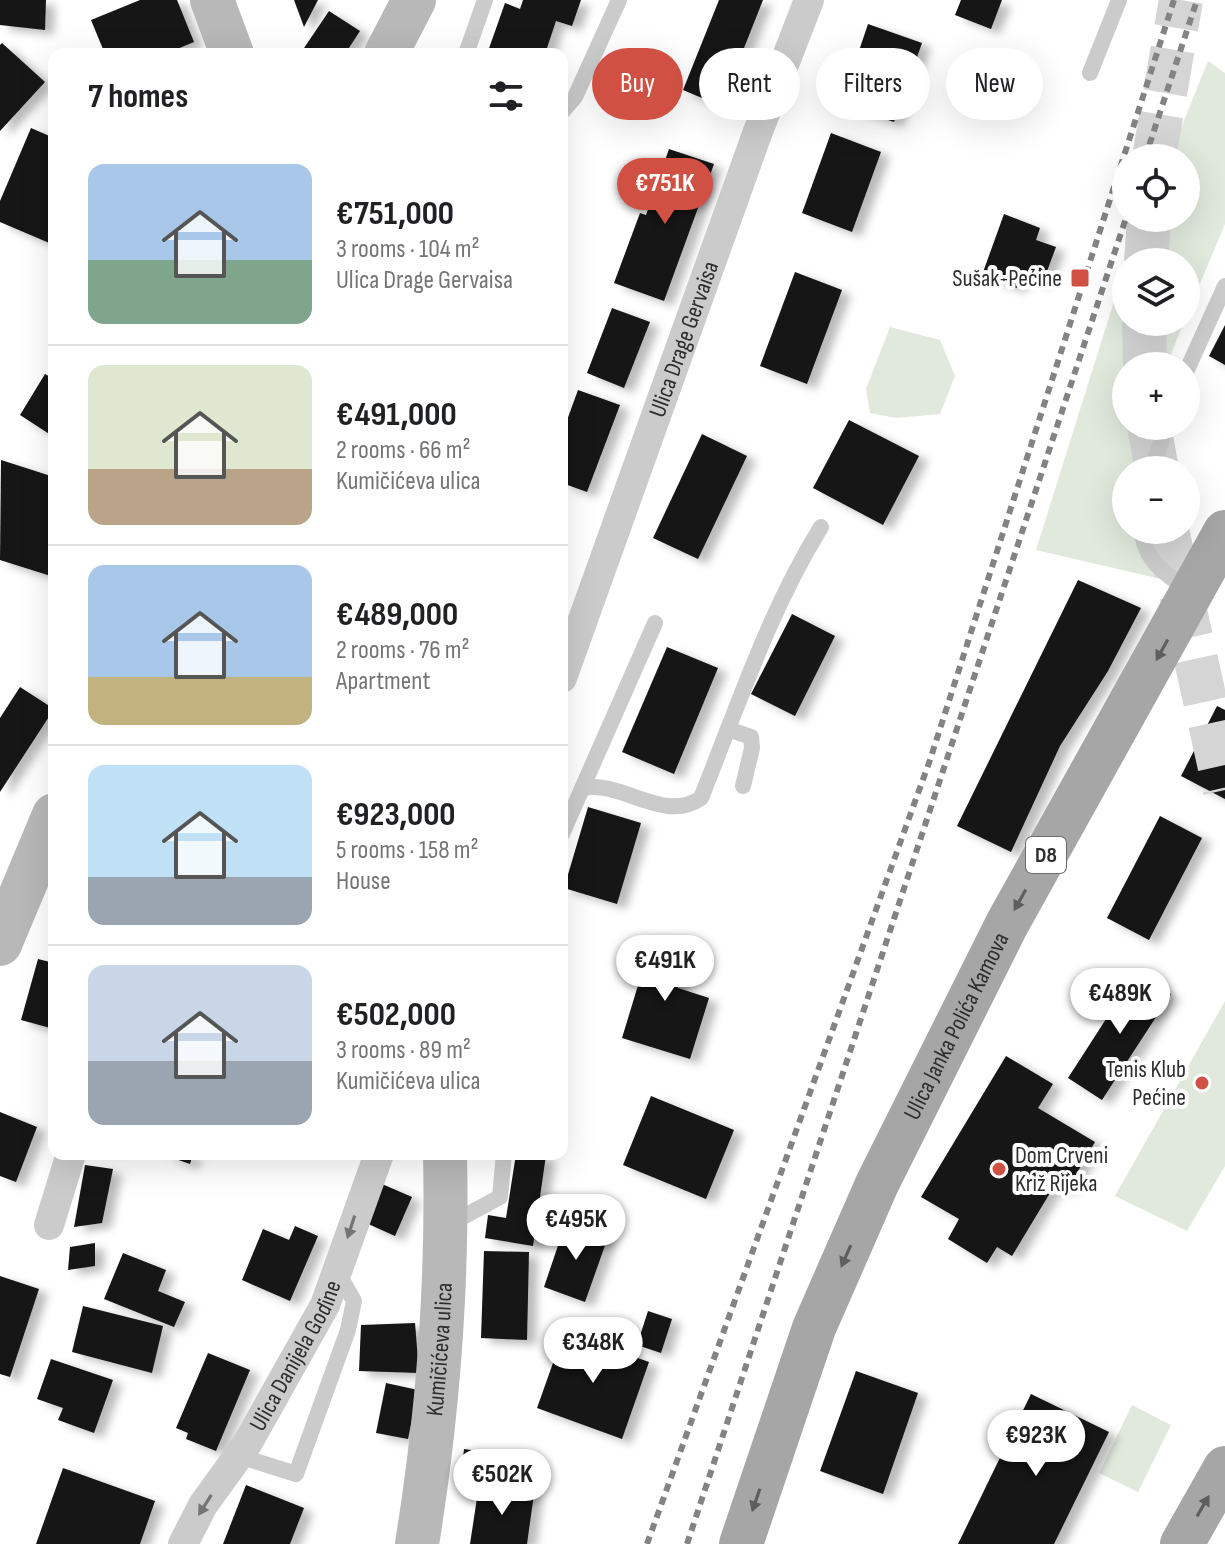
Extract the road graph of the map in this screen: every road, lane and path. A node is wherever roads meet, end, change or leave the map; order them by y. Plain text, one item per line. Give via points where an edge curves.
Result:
1 (212, 0) edge
2 (414, 0) edge
3 (485, 0) edge
4 (619, 0) edge
5 (809, 0) edge
6 (1119, 0) edge
7 (226, 48) edge
8 (389, 48) edge
9 (468, 48) edge
10 (1090, 73) dead end
11 (568, 105) edge
12 (1225, 286) edge
13 (1195, 352) edge
14 (821, 527) dead end
15 (1225, 532) edge
16 (1144, 544) edge
17 (1194, 592) junction
18 (655, 623) dead end
19 (568, 661) edge
20 (728, 729) junction
21 (743, 786) dead end
22 (583, 788) junction
23 (568, 821) edge
24 (48, 829) edge
25 (0, 944) edge
26 (69, 1160) edge
27 (377, 1160) edge
28 (445, 1160) edge
29 (503, 1160) edge
30 (49, 1225) dead end
31 (446, 1226) junction
32 (337, 1271) junction
33 (239, 1456) junction
34 (1225, 1468) edge
35 (183, 1544) edge
36 (417, 1544) edge
37 (741, 1544) edge
38 (1182, 1544) edge

1 - 7 main road
2 - 8 main road
3 - 9 lane
4 - 11 lane
5 - 19 street, Ulica Drage Gervaisa
6 - 10 lane
12 - 13 lane
14 - 20 lane via 771,621
15 - 17 main road, Ulica Janka Polića Kamova / D8
16 - 17 lane via 1161,573
17 -> 37 main road, Ulica Janka Polića Kamova / D8 via 1007,924 877,1184 814,1328
18 - 22 lane
20 - 21 lane via 751,737
20 - 22 lane via 701,798 692,804 645,801 611,786
22 - 23 lane
24 - 25 main road
26 - 30 street
27 -> 32 street, Ulica Danijela Godine
28 - 31 main road, Kumičićeva ulica
29 - 31 lane via 500,1197
31 - 36 main road, Kumičićeva ulica via 442,1348
32 - 33 street, Ulica Danijela Godine via 318,1317
32 - 33 lane via 354,1301 296,1474
33 -> 35 street, Ulica Danijela Godine via 203,1505
38 -> 34 main road

